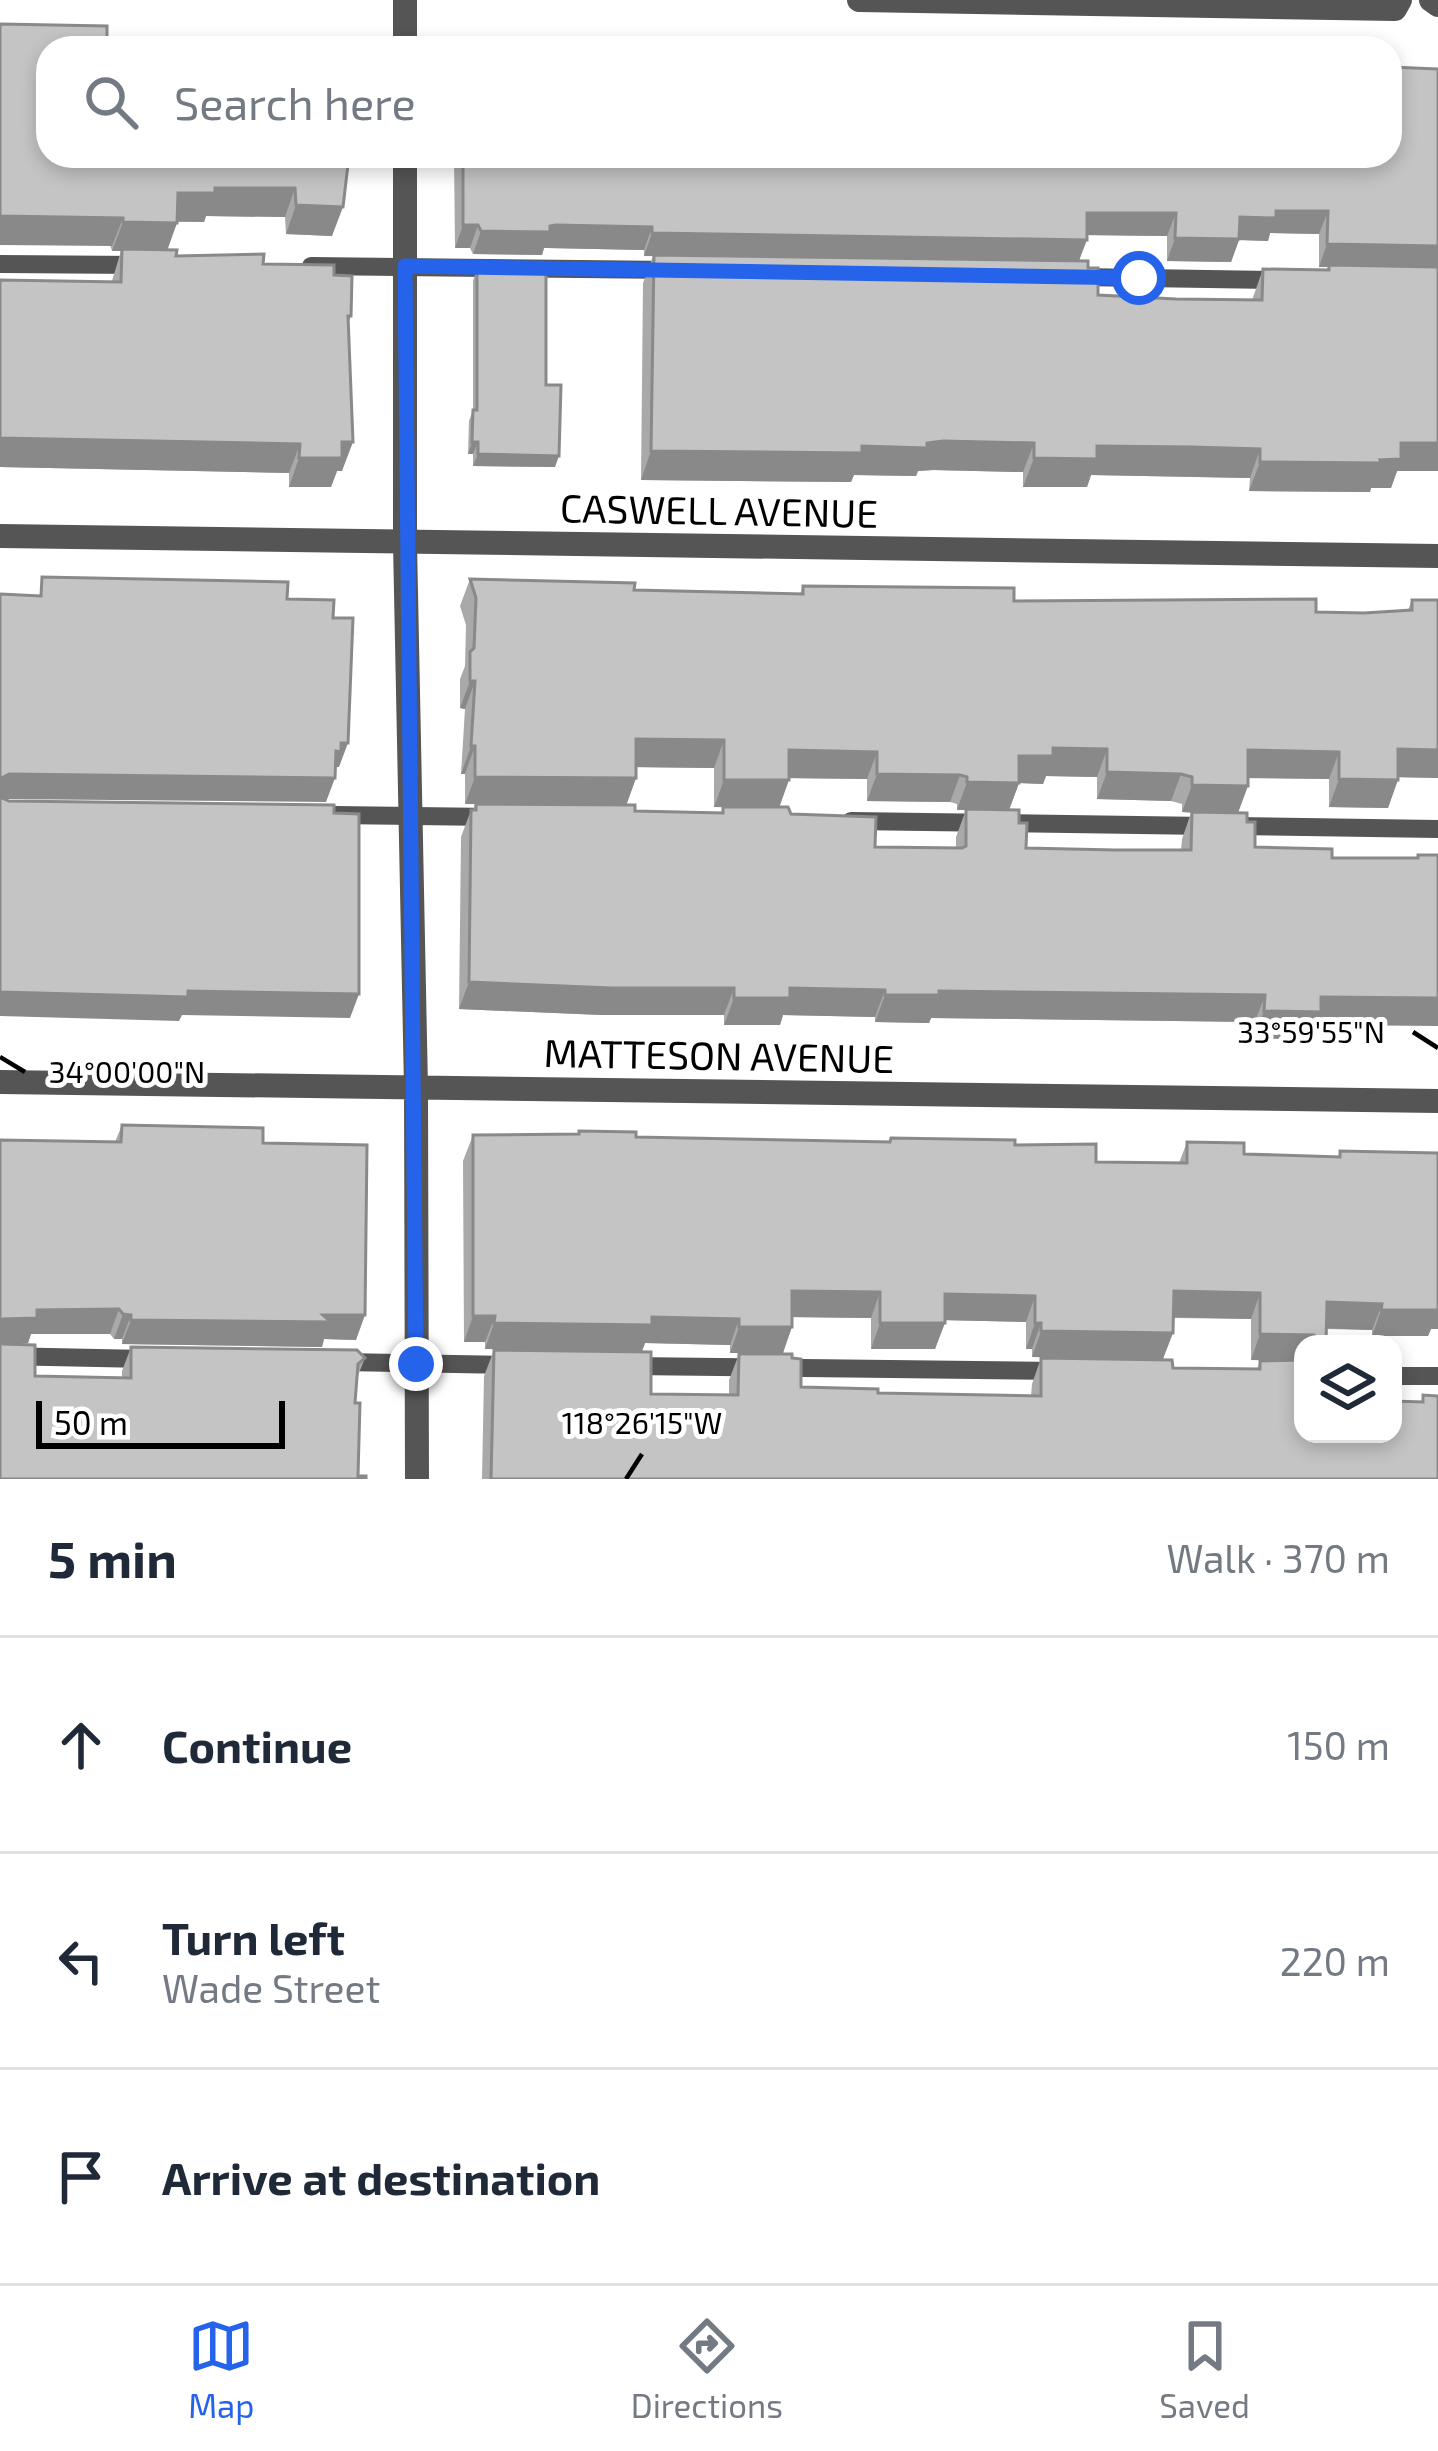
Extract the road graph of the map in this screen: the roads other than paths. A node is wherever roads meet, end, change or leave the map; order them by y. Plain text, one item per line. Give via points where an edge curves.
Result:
1 (405, 0) edge
2 (859, 0) edge
3 (1400, 0) edge
4 (405, 36) edge
5 (405, 168) edge
6 (0, 264) edge
7 (162, 265) edge
8 (300, 266) edge
9 (405, 266) junction
10 (685, 271) edge
11 (1067, 277) edge
12 (1300, 280) edge
13 (0, 536) edge
14 (405, 543) junction
15 (1438, 556) edge
16 (318, 815) edge
17 (411, 816) junction
18 (502, 817) edge
19 (838, 821) edge
20 (1438, 829) edge
21 (0, 1082) edge
22 (416, 1088) junction
23 (1438, 1101) edge
24 (0, 1356) edge
25 (164, 1359) edge
26 (327, 1362) edge
27 (416, 1364) junction
28 (523, 1365) edge
29 (618, 1366) edge
30 (1067, 1372) edge
31 (1402, 1376) edge
32 (1438, 1376) edge
33 (417, 1479) edge

1 - 4 street
2 - 3 street via 1395,9
5 - 9 street
6 - 7 lane
8 - 9 lane
9 - 10 lane
9 - 14 street
11 - 12 lane
13 - 14 street, CASWELL AVENUE
14 - 15 street, CASWELL AVENUE
14 - 17 street
16 - 17 lane
17 - 18 lane
17 - 22 street
19 - 20 lane
21 - 22 street, MATTESON AVENUE
22 - 23 street, MATTESON AVENUE
22 - 27 street
24 - 25 lane
26 - 27 lane
27 - 28 lane
27 - 33 street
29 - 30 lane
31 - 32 lane

